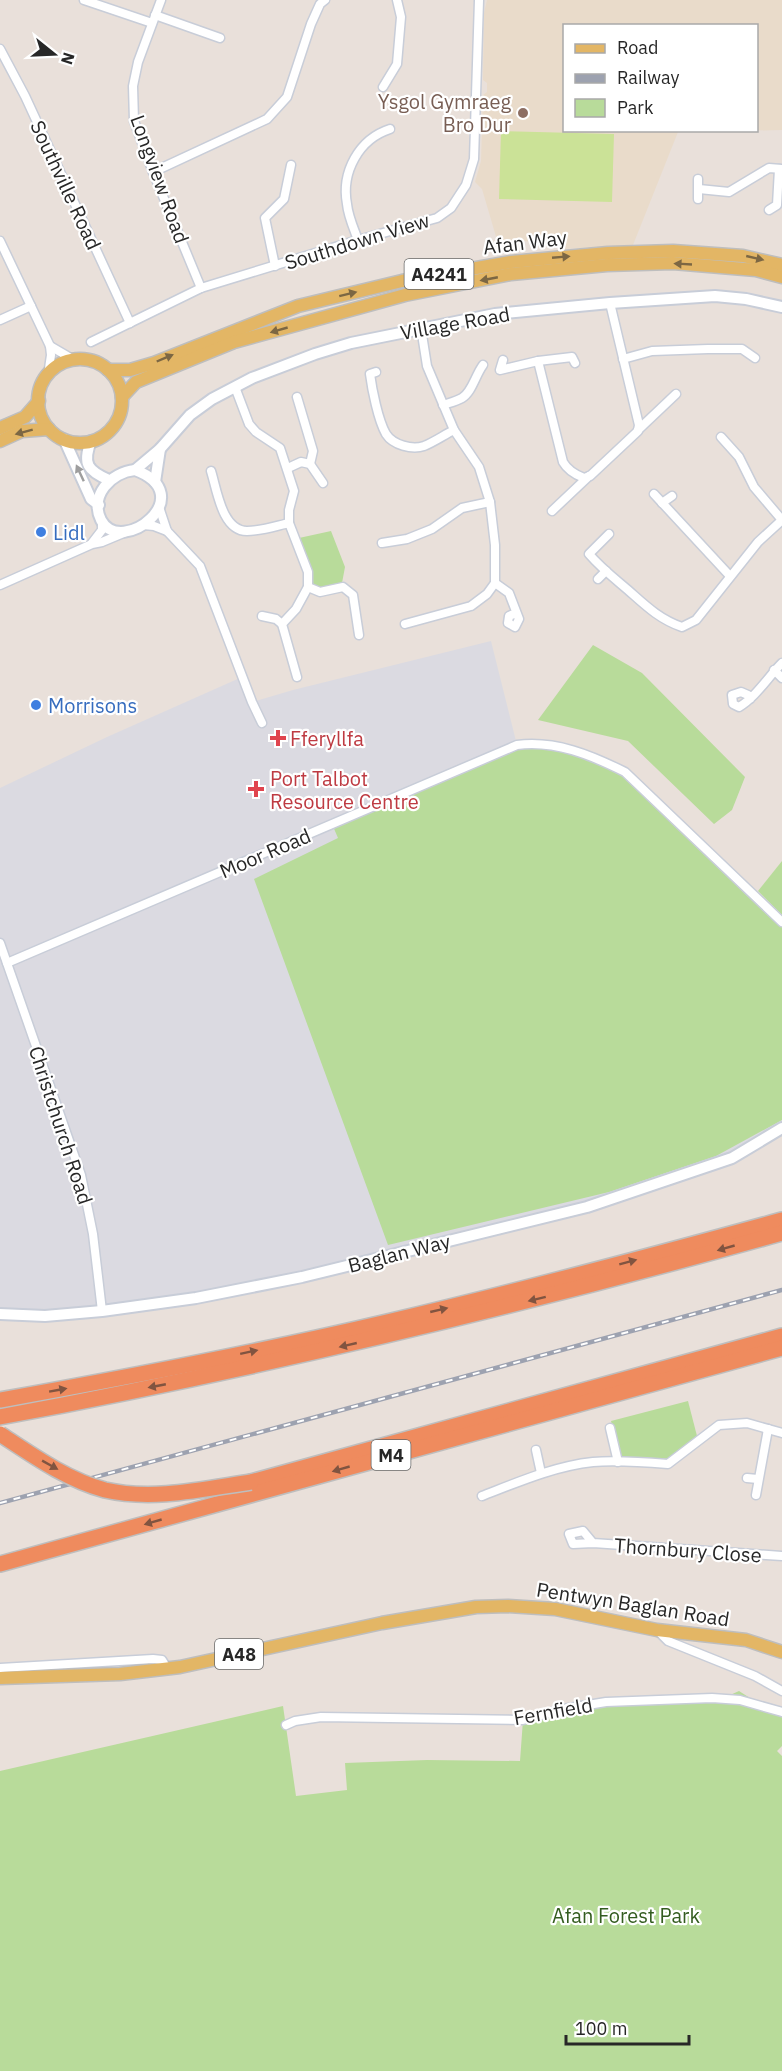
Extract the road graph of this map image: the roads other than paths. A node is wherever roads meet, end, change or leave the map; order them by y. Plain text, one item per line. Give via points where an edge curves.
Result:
1 (84, 0) edge
2 (161, 0) edge
3 (325, 0) edge
4 (398, 0) edge
5 (479, 0) edge
6 (154, 19) junction
7 (220, 38) dead end
8 (0, 49) edge
9 (383, 87) dead end
10 (390, 129) dead end
11 (291, 165) dead end
12 (781, 169) edge
13 (153, 172) junction
14 (698, 200) dead end
15 (769, 210) dead end
16 (358, 240) junction
17 (0, 241) edge
18 (782, 265) edge
19 (275, 266) junction
20 (782, 277) edge
21 (201, 288) junction
22 (610, 303) junction
23 (31, 306) junction
24 (782, 307) edge
25 (0, 320) edge
26 (130, 323) junction
27 (421, 328) junction
28 (91, 342) dead end
29 (50, 346) junction
30 (755, 358) dead end
31 (623, 359) junction
32 (74, 360) junction
33 (503, 360) dead end
34 (538, 361) junction
35 (574, 363) dead end
36 (483, 365) dead end
37 (108, 370) junction
38 (376, 372) dead end
39 (48, 375) junction
40 (235, 387) junction
41 (676, 393) dead end
42 (297, 397) dead end
43 (122, 398) junction
44 (39, 401) junction
45 (443, 405) junction
46 (0, 428) edge
47 (49, 429) junction
48 (453, 430) junction
49 (638, 431) junction
50 (721, 437) dead end
51 (64, 439) junction
52 (0, 441) edge
53 (91, 441) junction
54 (160, 449) junction
55 (310, 464) junction
56 (288, 468) junction
57 (135, 470) junction
58 (211, 471) dead end
59 (590, 476) junction
60 (109, 480) junction
61 (155, 482) junction
62 (323, 483) dead end
63 (654, 494) dead end
64 (672, 496) dead end
65 (490, 502) junction
66 (662, 503) junction
67 (99, 505) junction
68 (159, 507) junction
69 (552, 511) dead end
70 (782, 520) edge
71 (102, 522) junction
72 (289, 523) junction
73 (143, 525) junction
74 (167, 531) junction
75 (126, 532) junction
76 (609, 534) dead end
77 (382, 543) dead end
78 (92, 544) junction
79 (606, 571) junction
80 (730, 576) junction
81 (598, 579) dead end
82 (495, 583) junction
83 (0, 585) edge
84 (308, 587) junction
85 (516, 613) dead end
86 (262, 616) dead end
87 (282, 624) junction
88 (405, 624) dead end
89 (360, 635) dead end
90 (782, 663) edge
91 (774, 670) junction
92 (297, 677) dead end
93 (782, 678) edge
94 (750, 699) dead end
95 (262, 723) dead end
96 (782, 922) edge
97 (0, 943) edge
98 (7, 963) junction
99 (782, 1128) edge
100 (782, 1220) edge
101 (782, 1233) edge
102 (102, 1311) junction
103 (0, 1314) edge
104 (782, 1336) edge
105 (782, 1348) edge
106 (0, 1400) edge
107 (0, 1417) edge
108 (610, 1428) dead end
109 (768, 1429) junction
110 (782, 1433) edge
111 (0, 1434) edge
112 (536, 1450) dead end
113 (618, 1462) junction
114 (541, 1473) junction
115 (747, 1478) dead end
116 (758, 1479) junction
117 (756, 1495) dead end
118 (482, 1496) dead end
119 (593, 1543) dead end
120 (782, 1556) edge
121 (0, 1564) edge
122 (657, 1630) junction
123 (782, 1652) edge
124 (0, 1668) edge
125 (167, 1668) junction
126 (0, 1678) edge
127 (782, 1691) edge
128 (782, 1712) edge
129 (286, 1725) dead end

1 - 6 street
2 - 6 street, Longview Road
3 - 13 street via 311,24 287,97 267,119
4 - 9 street via 401,17 397,64
5 - 16 street, Southdown View via 474,159 466,185 451,208 437,218
6 - 7 street
6 - 13 street, Longview Road via 138,62 133,97 134,121
8 - 26 street, Southville Road
10 - 16 street via 365,143 348,169 346,203
11 - 19 street via 284,199 265,218
12 - 14 street via 769,168 729,192 698,184
12 - 15 street via 777,205
13 - 21 street, Longview Road
16 - 19 street, Southdown View
17 - 23 street
37 -> 18 main road, Afan Way / A4241 via 130,370 154,363 298,306 402,281 511,262 673,251 743,256
19 - 21 street, Southdown View
20 -> 43 main road, Afan Way / A4241 via 756,270 674,263 511,274 405,295 234,342 136,382
21 - 26 street, Southdown View
22 - 24 street, Village Road via 715,297
22 - 27 street, Village Road via 495,314
22 - 31 street
23 - 25 street
23 - 29 street
26 - 28 street, Southdown View
27 - 40 street, Village Road via 315,354
27 - 45 street via 427,366
29 - 32 street
29 - 39 street
30 - 31 street via 742,349 708,349 652,351
31 - 49 street
32 - 37 main road, A4241 via 92,361
32 - 39 main road
33 - 34 street via 501,370
34 - 35 street via 572,357
34 - 59 street via 563,462 579,477
36 - 45 street via 463,398
37 - 43 main road via 118,382
38 - 48 street via 370,374 372,390 386,434 393,441 408,447 423,446
39 - 44 main road
40 - 54 street, Village Road via 190,415
40 - 56 street via 249,424 280,448
41 - 49 street
42 - 55 street via 313,451
43 - 53 main road via 114,425
44 - 46 main road via 25,417
44 - 47 main road
45 - 48 street
47 - 51 main road
47 -> 52 main road via 22,431
48 - 65 street via 479,467
49 - 59 street
50 - 70 street via 739,457 754,487
51 - 53 main road
67 -> 51 street via 91,499
53 - 60 street via 88,464 95,474
54 - 57 street, Village Road
54 - 61 street
55 - 56 street via 301,462
55 - 62 street
56 - 72 street via 294,491
57 - 60 street
57 - 61 street
58 - 72 street via 231,525 245,532
59 - 69 street
60 - 67 street
61 - 68 street via 160,491
63 - 66 street
64 - 66 street
65 - 77 street via 462,508 432,529 407,539
65 - 82 street
66 - 80 street
67 - 71 street
68 - 73 street
68 - 74 street
70 - 80 street
71 - 75 street
71 - 78 street via 102,530
72 - 84 street via 308,572
73 - 74 street
73 - 75 street
74 - 95 street via 201,566
75 - 78 street
76 - 79 street via 589,554
78 - 83 street
79 - 80 street via 659,616 682,627 696,620
79 - 81 street
82 - 85 street via 509,593
82 - 88 street via 471,606
84 - 87 street
84 - 89 street via 320,592 343,587 353,595
86 - 87 street
87 - 92 street
90 - 91 street
91 - 93 street
91 - 94 street
96 - 98 street, Moor Road via 625,772 567,749 529,743
97 - 98 street, Christchurch Road
98 - 102 street, Christchurch Road via 81,1174
99 - 102 street, Baglan Way via 732,1158 587,1207 302,1277
106 -> 100 highway via 386,1322
101 -> 107 highway via 388,1336
102 - 103 street, Baglan Way via 45,1316
111 -> 104 highway, M4, bridge via 74,1478 105,1490 144,1495 178,1493 251,1482
105 -> 121 highway, M4
108 - 113 street
109 - 110 street
109 - 113 street via 747,1423 719,1425 668,1464
109 - 116 street
112 - 114 street
113 - 114 street via 592,1462
114 - 118 street
115 - 116 street
116 - 117 street
119 - 120 street, Thornbury Close
122 - 123 main road, Pentwyn Baglan Road / A48 via 746,1640
122 - 125 main road, Pentwyn Baglan Road / A48 via 555,1609 476,1608 382,1623
122 - 127 street via 668,1641
124 - 125 street via 158,1659
125 - 126 main road, A48 via 120,1674
128 - 129 street, Fernfield via 740,1700 701,1698 606,1702 524,1720 321,1717

